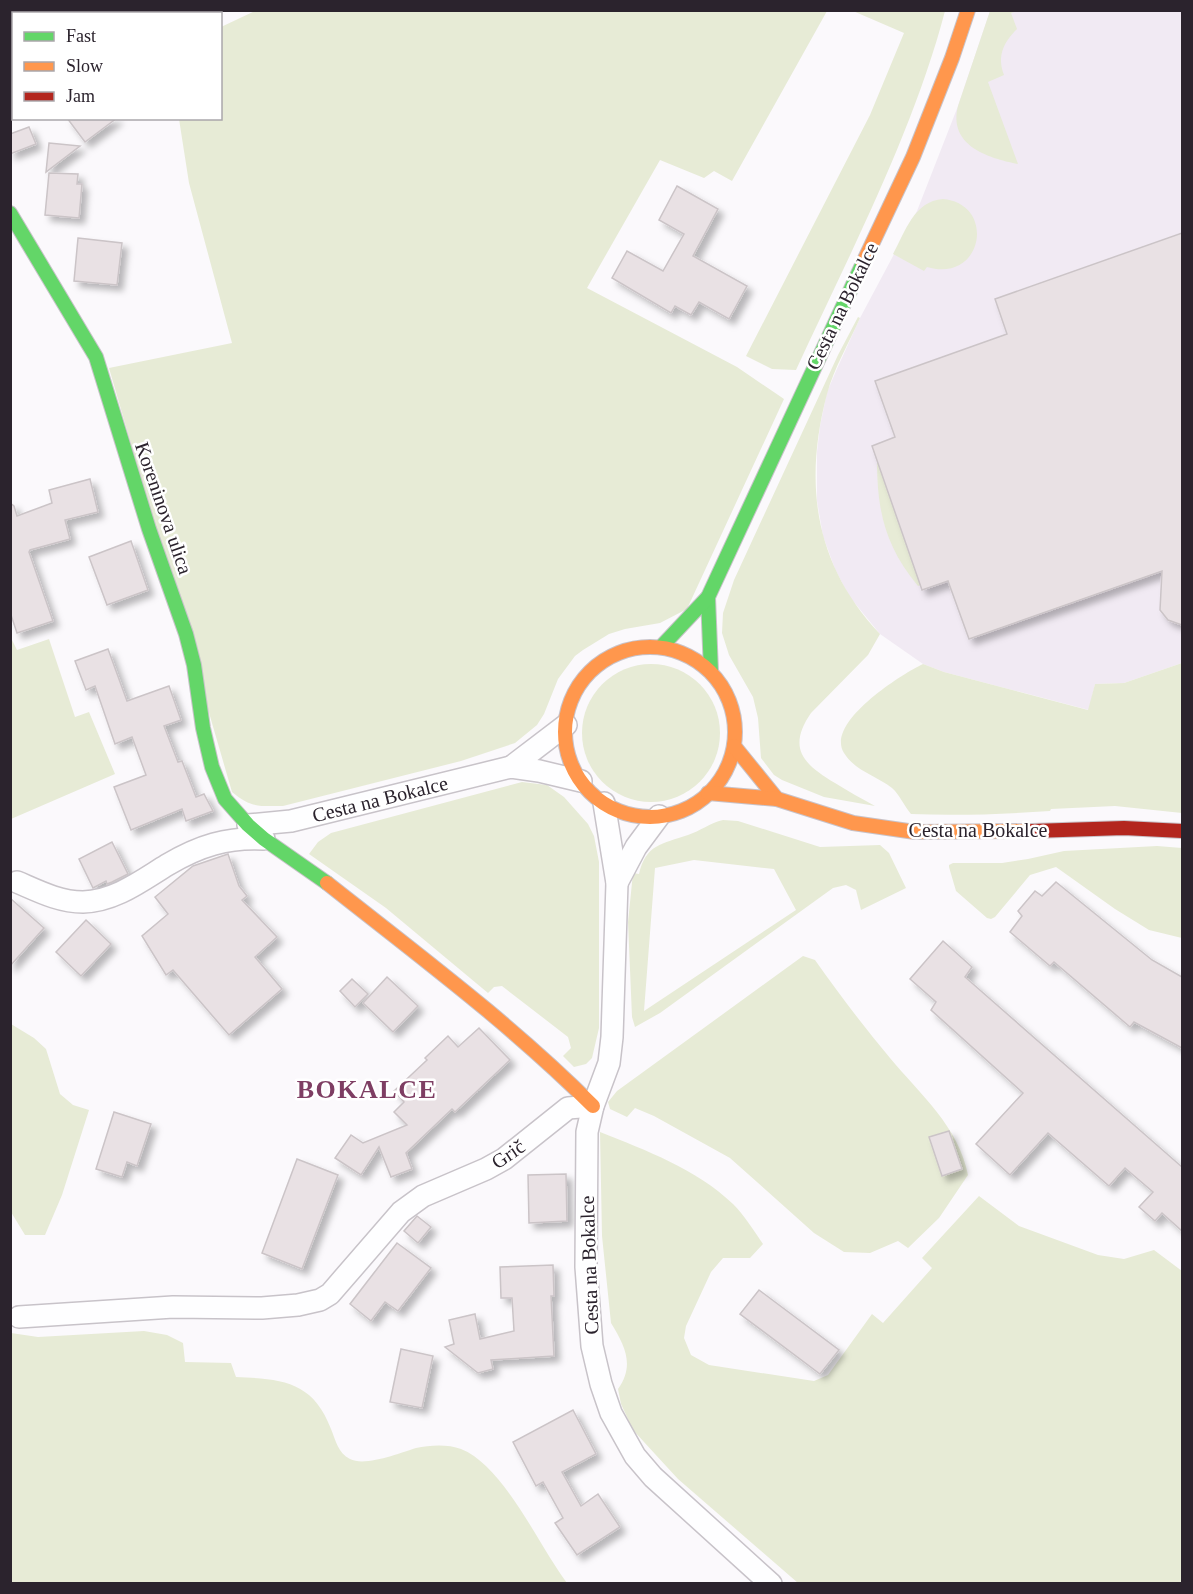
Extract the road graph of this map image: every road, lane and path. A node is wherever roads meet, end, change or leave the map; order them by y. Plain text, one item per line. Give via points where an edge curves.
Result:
1 (968, 10) edge
2 (10, 213) edge
3 (17, 230) edge
4 (708, 597) junction
5 (661, 647) junction
6 (711, 672) junction
7 (566, 725) junction
8 (734, 746) junction
9 (511, 767) junction
10 (581, 781) junction
11 (708, 793) junction
12 (777, 799) junction
13 (604, 803) junction
14 (659, 816) junction
15 (1182, 831) edge
16 (256, 832) junction
17 (17, 882) dead end
18 (617, 883) junction
19 (593, 1106) junction
20 (19, 1317) dead end
21 (771, 1584) edge

1 - 4 street, Cesta na Bokalce via 913,157
2 - 3 street, Koreninova ulica
3 - 16 street, Koreninova ulica via 96,357 186,634 212,766 225,799
4 - 5 street, Cesta na Bokalce
4 - 6 street, Cesta na Bokalce
5 - 6 street, Cesta na Bokalce via 688,656
5 - 7 street, Cesta na Bokalce via 627,650 597,666 575,692
6 - 8 street, Cesta na Bokalce via 729,701 735,723
7 - 9 street, Cesta na Bokalce
7 - 10 street, Cesta na Bokalce via 568,754
8 - 11 street, Cesta na Bokalce via 727,766
8 - 12 street
9 - 10 street, Cesta na Bokalce
9 - 16 street, Cesta na Bokalce
10 - 13 street, Cesta na Bokalce
11 - 12 street, Cesta na Bokalce
11 - 14 street, Cesta na Bokalce via 680,811
12 - 15 street, Cesta na Bokalce via 853,823 925,832 1124,828
13 - 14 street, Cesta na Bokalce via 636,816
13 - 18 street, Cesta na Bokalce
14 - 18 street, Cesta na Bokalce
16 - 17 street, Cesta na Bokalce via 190,853 106,899 82,902 54,898
16 - 19 street via 482,1005
18 - 19 street, Cesta na Bokalce via 612,1037 609,1063
19 - 20 street, Grič via 568,1108 504,1160 423,1196 401,1212 330,1294 320,1300 262,1308 173,1307
19 - 21 street, Cesta na Bokalce via 587,1132 586,1267 592,1346 611,1413 652,1477

